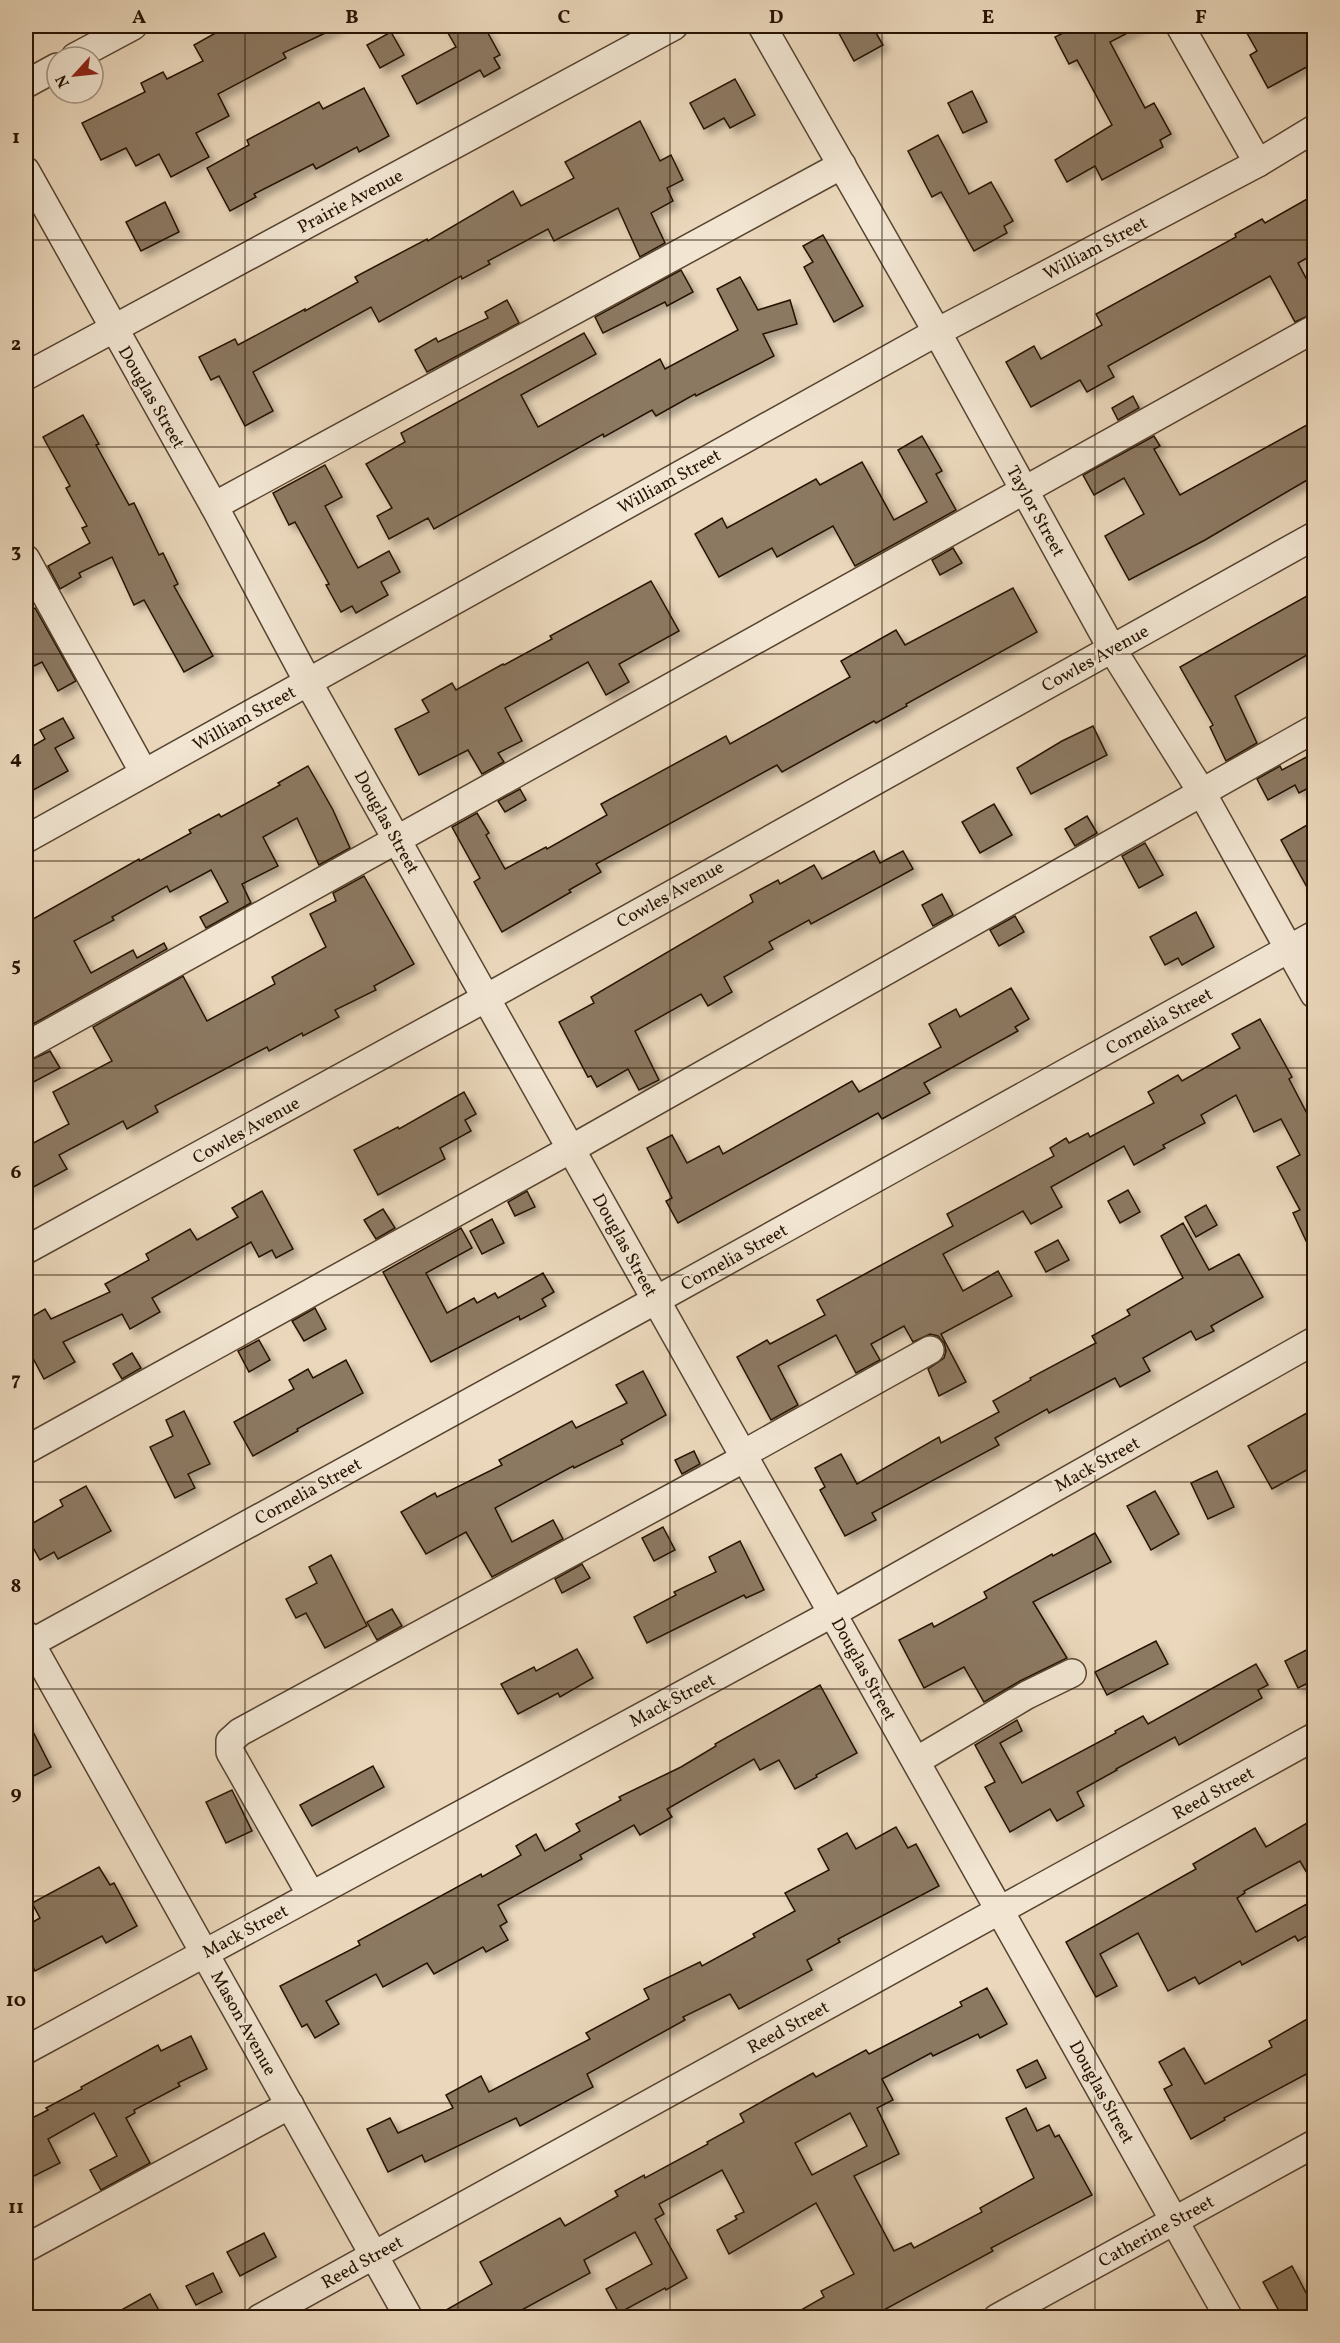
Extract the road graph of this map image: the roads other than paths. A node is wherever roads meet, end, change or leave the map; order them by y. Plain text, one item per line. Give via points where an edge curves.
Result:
1 (133, 26) edge
2 (674, 26) edge
3 (762, 26) edge
4 (1180, 26) edge
5 (97, 45) edge
6 (45, 74) edge
7 (26, 84) edge
8 (1314, 129) edge
9 (1258, 163) junction
10 (842, 165) junction
11 (26, 171) edge
12 (114, 329) junction
13 (1314, 329) edge
14 (937, 332) junction
15 (26, 376) edge
16 (1025, 491) junction
17 (214, 506) junction
18 (1314, 536) edge
19 (26, 559) edge
20 (1112, 649) junction
21 (308, 682) junction
22 (1314, 729) edge
23 (144, 773) junction
24 (1201, 791) junction
25 (26, 839) edge
26 (397, 840) junction
27 (1314, 935) edge
28 (1289, 949) junction
29 (1314, 994) edge
30 (486, 998) junction
31 (26, 1046) edge
32 (572, 1149) junction
33 (26, 1250) edge
34 (656, 1300) junction
35 (1314, 1341) edge
36 (930, 1350) dead end
37 (26, 1450) edge
38 (744, 1456) junction
39 (833, 1613) junction
40 (27, 1642) edge
41 (1072, 1673) dead end
42 (1314, 1737) edge
43 (916, 1761) junction
44 (311, 1895) junction
45 (1000, 1911) junction
46 (204, 1953) junction
47 (26, 2050) edge
48 (290, 2105) junction
49 (1314, 2144) edge
50 (1174, 2221) junction
51 (26, 2248) edge
52 (374, 2255) junction
53 (260, 2318) edge
54 (409, 2318) edge
55 (998, 2318) edge
56 (1229, 2318) edge

1 - 5 street
2 - 12 street, Prairie Avenue
3 - 10 street, Taylor Street
4 - 9 street
6 - 7 street
8 - 9 street, William Street
9 - 14 street, William Street
10 - 14 street, Taylor Street
10 - 17 street
11 - 12 street, Douglas Street
12 - 15 street, Prairie Avenue
12 - 17 street, Douglas Street
13 - 16 street
14 - 16 street, Taylor Street
14 - 21 street, William Street
16 - 20 street, Taylor Street
16 - 26 street
17 - 21 street, Douglas Street
18 - 20 street, Cowles Avenue
19 - 23 street
20 - 24 street, Taylor Street
20 - 30 street, Cowles Avenue
21 - 23 street, William Street
21 - 26 street, Douglas Street
22 - 24 street
23 - 25 street, William Street
24 - 28 street, Taylor Street
24 - 32 street
26 - 30 street, Douglas Street
26 - 31 street
27 - 28 street, Cornelia Street
28 - 29 street, Taylor Street
28 - 34 street, Cornelia Street
30 - 32 street, Douglas Street
30 - 33 street, Cowles Avenue
32 - 34 street, Douglas Street
32 - 37 street
34 - 38 street, Douglas Street
34 - 40 street, Cornelia Street
35 - 39 street, Mack Street
36 - 38 street
38 - 39 street, Douglas Street
38 - 44 street via 240,1732 230,1741 230,1752
39 - 43 street, Douglas Street
39 - 44 street, Mack Street
40 - 46 street, Mason Avenue
41 - 43 street
42 - 45 street, Reed Street
43 - 45 street, Douglas Street
44 - 46 street, Mack Street
45 - 50 street, Douglas Street
45 - 52 street, Reed Street
46 - 47 street, Mack Street
46 - 48 street, Mason Avenue
48 - 51 street
48 - 52 street, Mason Avenue
49 - 50 street, Catherine Street
50 - 55 street, Catherine Street
50 - 56 street, Douglas Street
52 - 53 street, Reed Street
52 - 54 street, Mason Avenue

